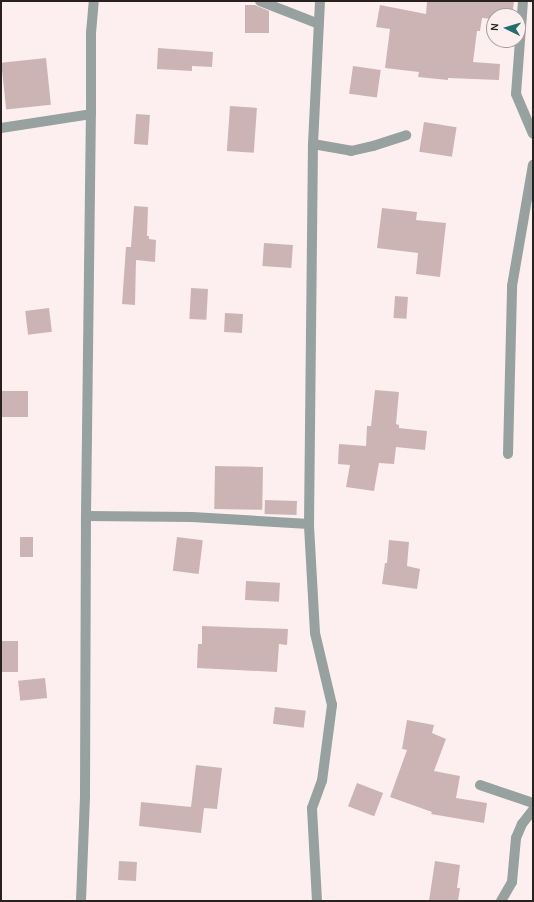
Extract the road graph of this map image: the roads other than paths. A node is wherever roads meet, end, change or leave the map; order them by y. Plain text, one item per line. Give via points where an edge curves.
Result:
1 (94, 1) edge
2 (260, 1) edge
3 (320, 1) edge
4 (524, 1) edge
5 (319, 24) junction
6 (91, 114) junction
7 (1, 128) edge
8 (533, 134) edge
9 (406, 135) dead end
10 (313, 144) junction
11 (533, 164) edge
12 (508, 454) dead end
13 (86, 516) junction
14 (309, 524) junction
15 (480, 784) dead end
16 (533, 803) edge
17 (533, 810) edge
18 (81, 901) edge
19 (317, 901) edge
20 (501, 901) edge

1 - 6 street via 91,33
2 - 5 street
3 - 5 street
4 - 8 street via 516,94
5 - 10 street
6 - 7 street
6 - 13 street
9 - 10 street via 351,150
10 - 14 street
11 - 12 street via 512,286
13 - 14 street via 192,517
13 - 18 street via 85,795
14 - 19 street via 315,633 332,705 322,781 312,808
15 - 16 street
17 - 20 street via 522,824 516,838 512,882

